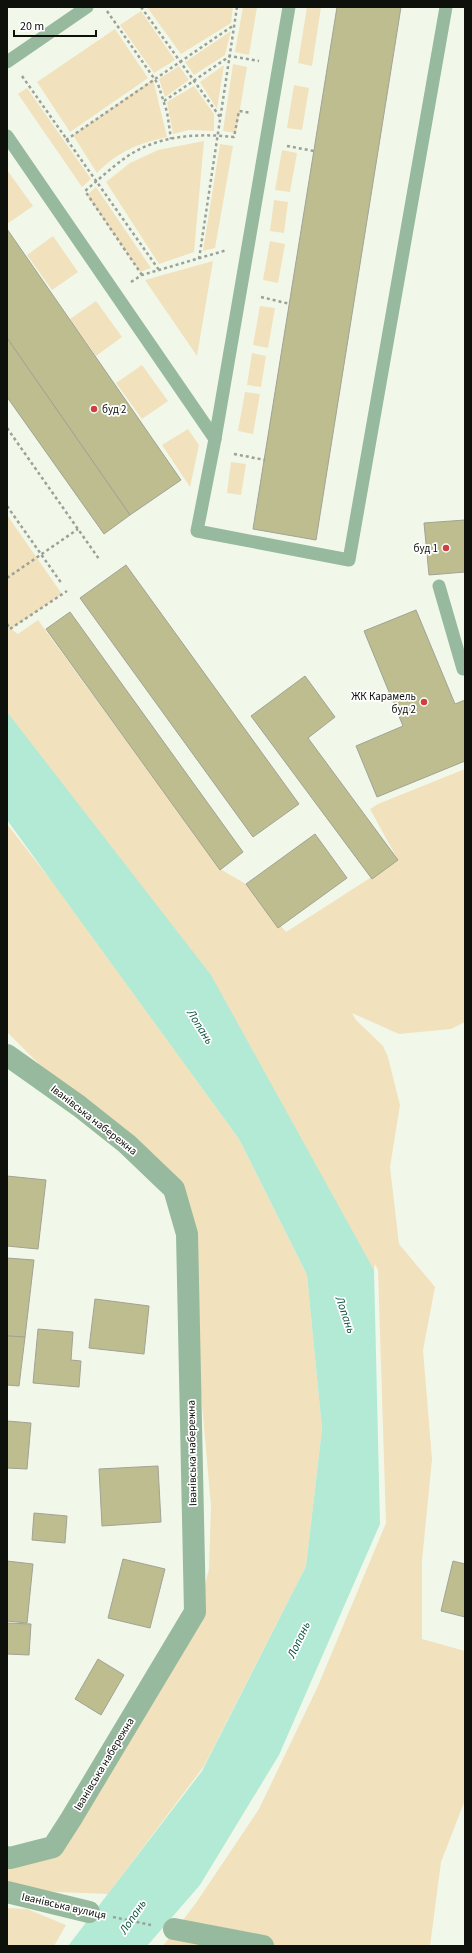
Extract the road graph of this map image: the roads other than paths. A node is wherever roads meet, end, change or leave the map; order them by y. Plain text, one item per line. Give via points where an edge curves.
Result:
1 (87, 7) edge
2 (289, 7) edge
3 (446, 7) edge
4 (9, 61) edge
5 (7, 136) edge
6 (215, 439) junction
7 (439, 586) dead end
8 (465, 668) edge
9 (7, 1055) edge
10 (7, 1857) edge
11 (7, 1892) edge
12 (89, 1912) road end
13 (174, 1929) road end
14 (263, 1946) edge

1 - 4 lane
2 - 6 lane
3 - 6 lane via 349,560 197,531
5 - 6 lane
7 - 8 lane via 463,669
9 - 10 street, Іванівська набережна via 127,1144 174,1189 187,1234 195,1612 53,1847
11 - 12 street, Іванівська вулиця
13 - 14 street

